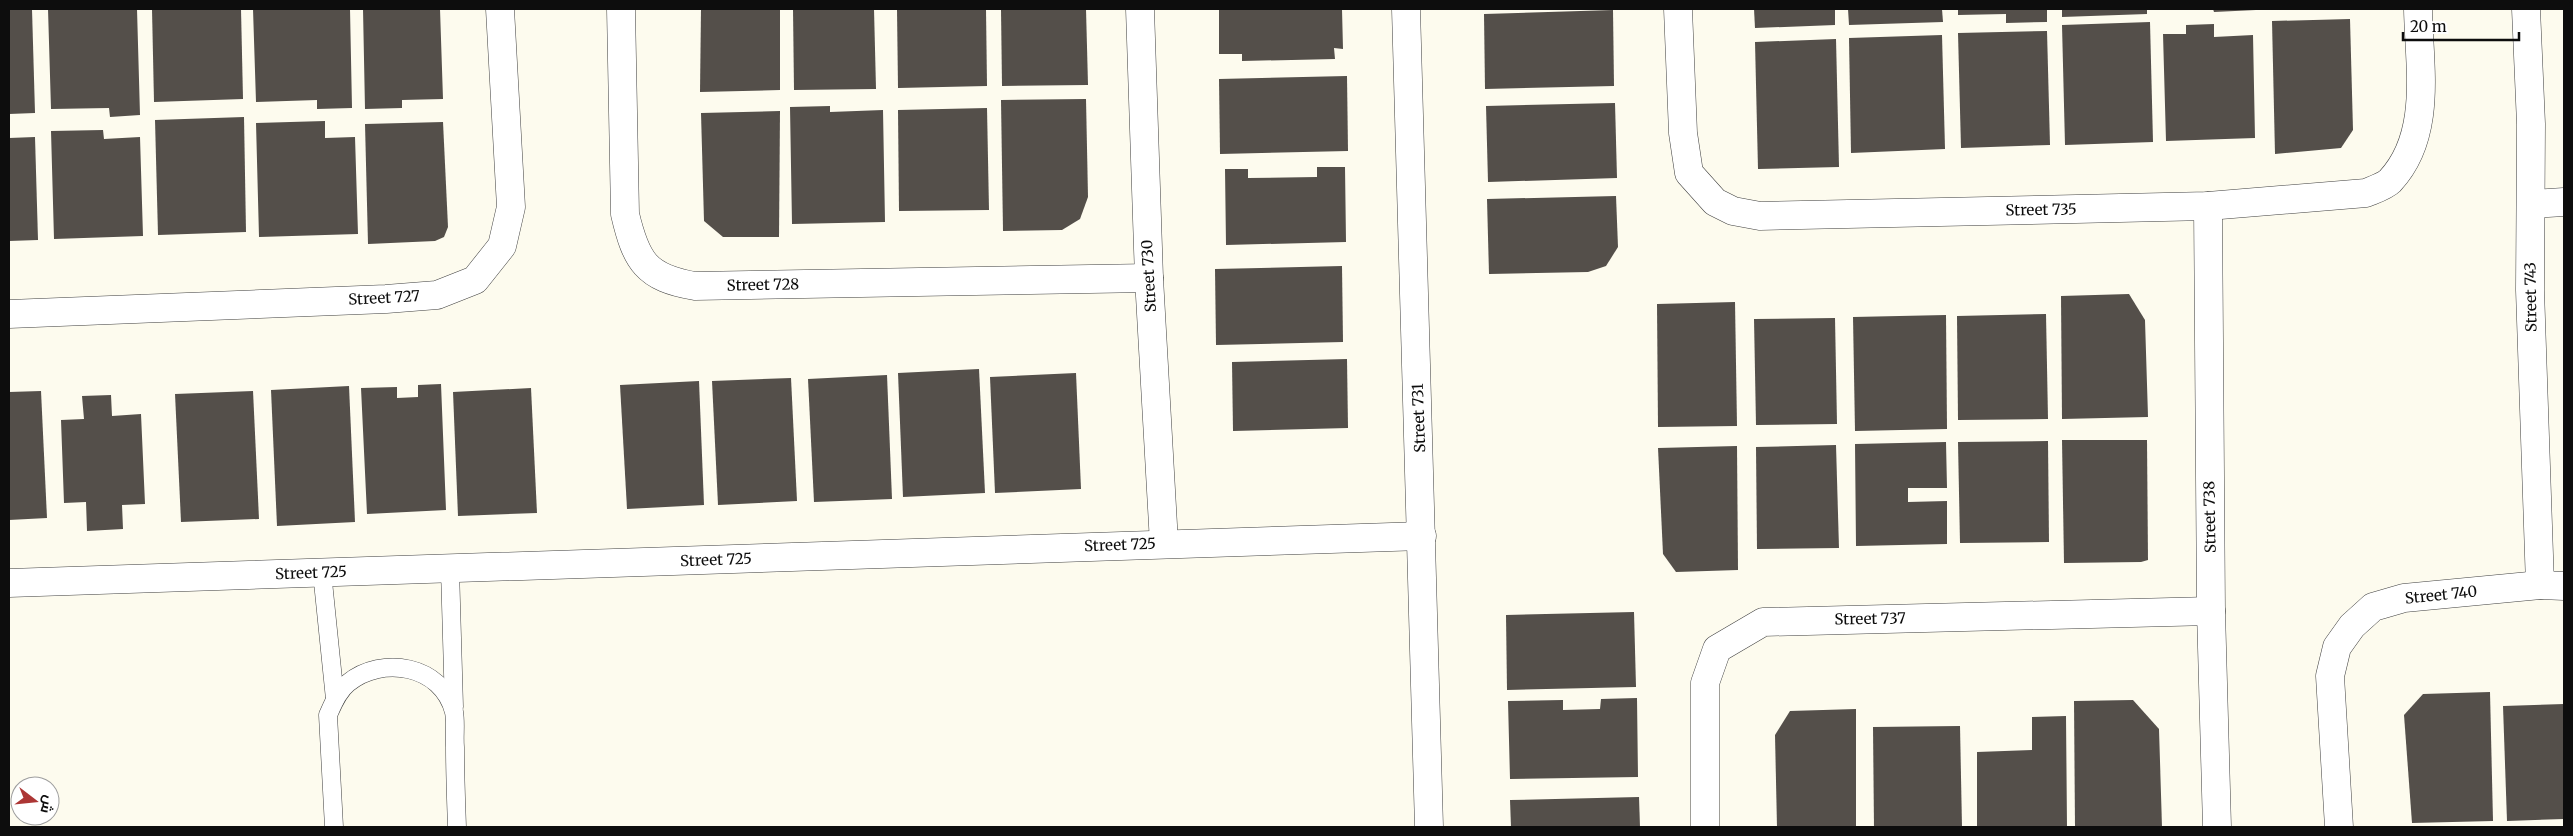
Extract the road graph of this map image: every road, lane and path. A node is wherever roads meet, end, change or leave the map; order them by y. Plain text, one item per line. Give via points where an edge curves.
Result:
1 (500, 9) edge
2 (621, 9) edge
3 (1140, 9) edge
4 (1406, 9) edge
5 (1678, 9) edge
6 (2418, 9) edge
7 (2526, 9) edge
8 (2564, 202) edge
9 (2531, 204) junction
10 (2208, 206) junction
11 (1149, 278) junction
12 (9, 314) edge
13 (1422, 536) junction
14 (1164, 543) junction
15 (450, 569) junction
16 (322, 572) junction
17 (9, 583) edge
18 (2552, 586) edge
19 (2211, 611) junction
20 (334, 699) junction
21 (454, 712) junction
22 (334, 827) edge
23 (457, 827) edge
24 (1430, 827) edge
25 (1706, 827) edge
26 (2217, 827) edge
27 (2339, 827) edge

1 - 12 street, Street 727 via 511,207 502,246 475,280 437,295 386,299
2 - 11 street, Street 728 via 625,214 632,242 647,268 670,282 695,286
3 - 11 street, Street 730
4 - 13 street, Street 731
5 - 10 street, Street 735 via 1683,133 1689,173 1715,202 1733,211 1760,216
6 - 10 street, Street 735 via 2418,132 2407,158 2389,182 2366,193
7 - 9 street, Street 743
8 - 9 street
9 - 18 street, Street 743 via 2530,290
10 - 19 street, Street 738
11 - 14 street, Street 730
13 - 14 street, Street 725
13 - 24 street, Street 731
14 - 15 street, Street 725
15 - 16 street, Street 725
15 - 21 lane
16 - 17 street, Street 725
16 - 20 lane
18 - 27 street, Street 740 via 2404,598 2373,607 2352,626 2337,647 2330,676
19 - 25 street, Street 737 via 1764,622 1717,650 1705,683
19 - 26 street, Street 738
20 - 21 lane via 346,684 362,673 380,667 399,666 417,671 433,681 446,695
20 - 22 lane via 328,715
21 - 23 lane

